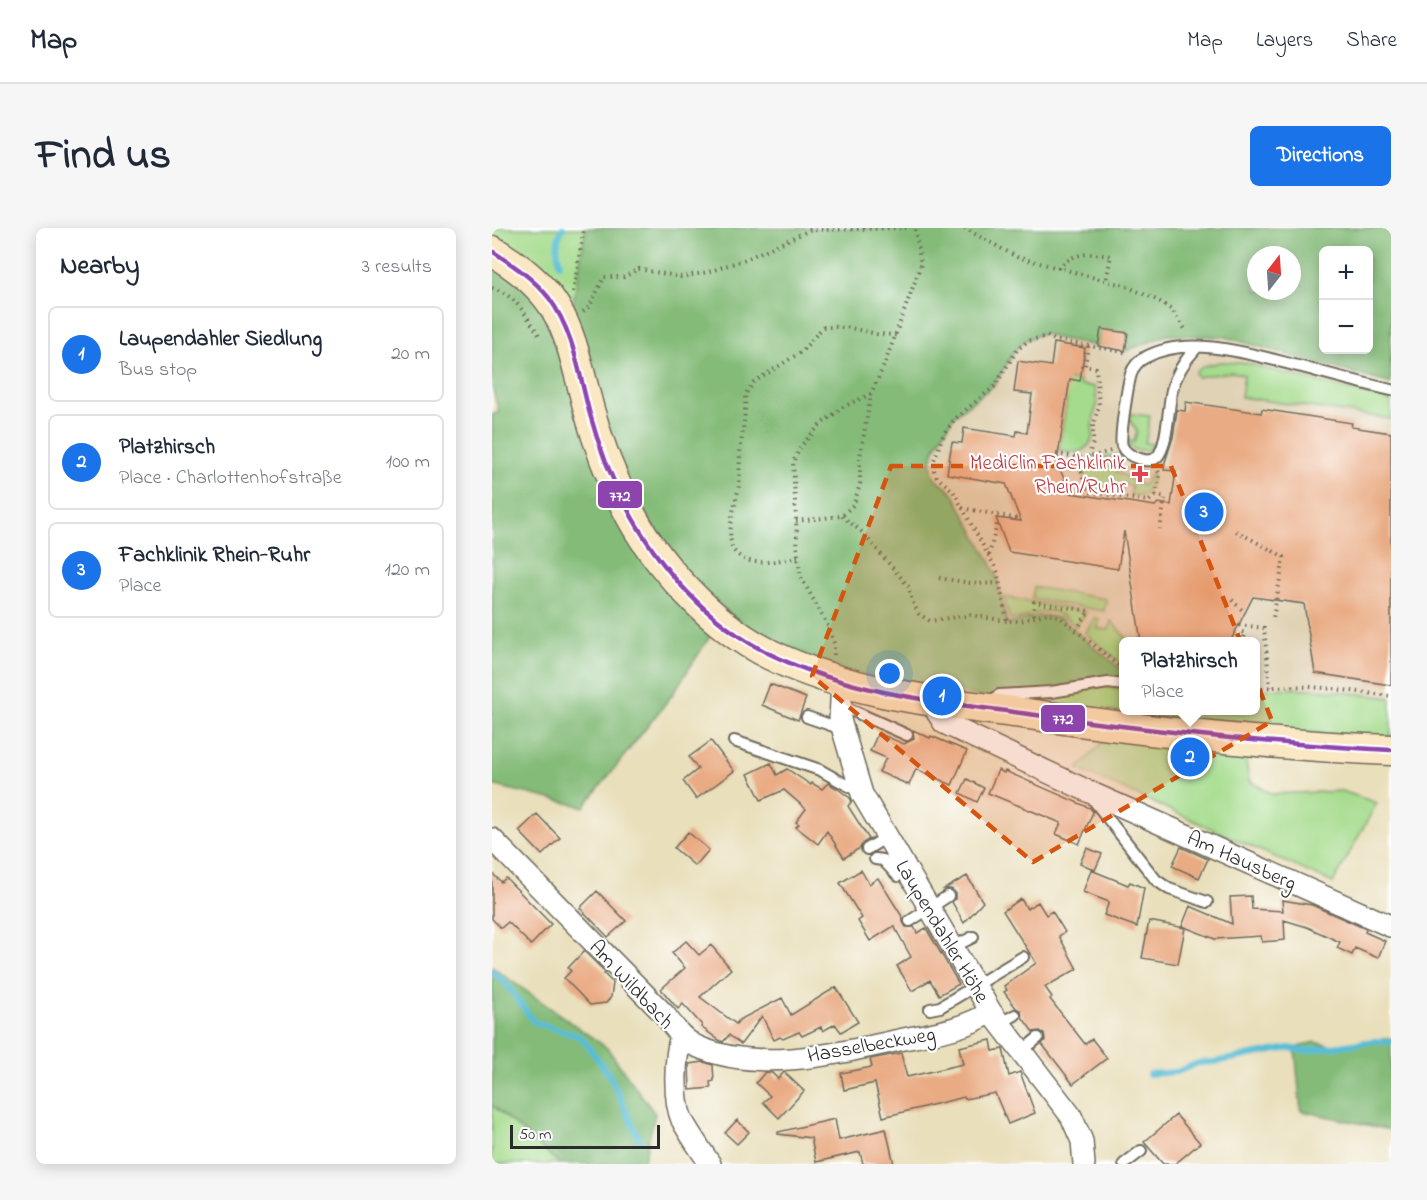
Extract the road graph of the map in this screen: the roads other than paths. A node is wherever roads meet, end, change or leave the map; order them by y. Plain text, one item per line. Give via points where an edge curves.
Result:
1 (492, 250) edge
2 (1197, 347) junction
3 (1391, 390) edge
4 (1119, 684) edge
5 (839, 688) junction
6 (933, 700) junction
7 (983, 708) junction
8 (807, 717) dead end
9 (842, 729) junction
10 (907, 735) dead end
11 (734, 741) dead end
12 (1391, 750) edge
13 (862, 794) junction
14 (1094, 794) junction
15 (887, 837) junction
16 (492, 839) edge
17 (867, 849) dead end
18 (875, 859) dead end
19 (907, 869) junction
20 (948, 896) dead end
21 (923, 902) junction
22 (1207, 902) dead end
23 (910, 921) dead end
24 (1390, 926) edge
25 (973, 938) dead end
26 (953, 947) junction
27 (1023, 957) dead end
28 (976, 986) junction
29 (930, 1009) dead end
30 (1002, 1017) junction
31 (681, 1035) junction
32 (1038, 1038) dead end
33 (1020, 1052) junction
34 (1141, 1151) dead end
35 (714, 1162) edge
36 (1084, 1164) edge
37 (1124, 1164) edge

1 - 5 main road via 535,281 550,298 556,335 590,411 608,467 631,517 651,546 692,596 731,630 769,655
2 - 2 lane via 1158,352 1140,361 1131,374 1121,440 1122,447 1134,457 1147,460 1158,456 1174,381
2 - 3 lane via 1248,353
4 - 7 lane via 999,695
5 - 6 main road
5 - 9 street, Laupendahler Höhe
5 - 10 lane
6 - 7 main road
6 - 14 street, Am Hausberg via 944,723
7 - 12 main road via 1188,735
8 - 9 lane
9 - 13 street, Laupendahler Höhe
11 - 13 lane via 820,770
13 - 15 street, Laupendahler Höhe
14 - 22 lane via 1095,802 1156,880 1168,889
14 - 24 street, Am Hausberg
15 - 17 lane
15 - 19 street, Laupendahler Höhe
16 - 31 street, Am Wildbach
18 - 19 lane via 883,860 898,876
19 - 21 street, Laupendahler Höhe
20 - 21 lane
21 - 23 lane
21 - 26 street, Laupendahler Höhe
25 - 26 lane
26 - 28 street, Laupendahler Höhe
27 - 28 lane
28 - 29 lane
28 - 30 street, Laupendahler Höhe
30 - 31 street, Hasselbeckweg via 816,1057 746,1059 696,1046
30 - 33 street, Laupendahler Höhe
31 - 35 street, Am Wildbach via 676,1086 682,1118
32 - 33 lane
33 - 36 street, Laupendahler Höhe via 1071,1116 1082,1142
34 - 37 lane

